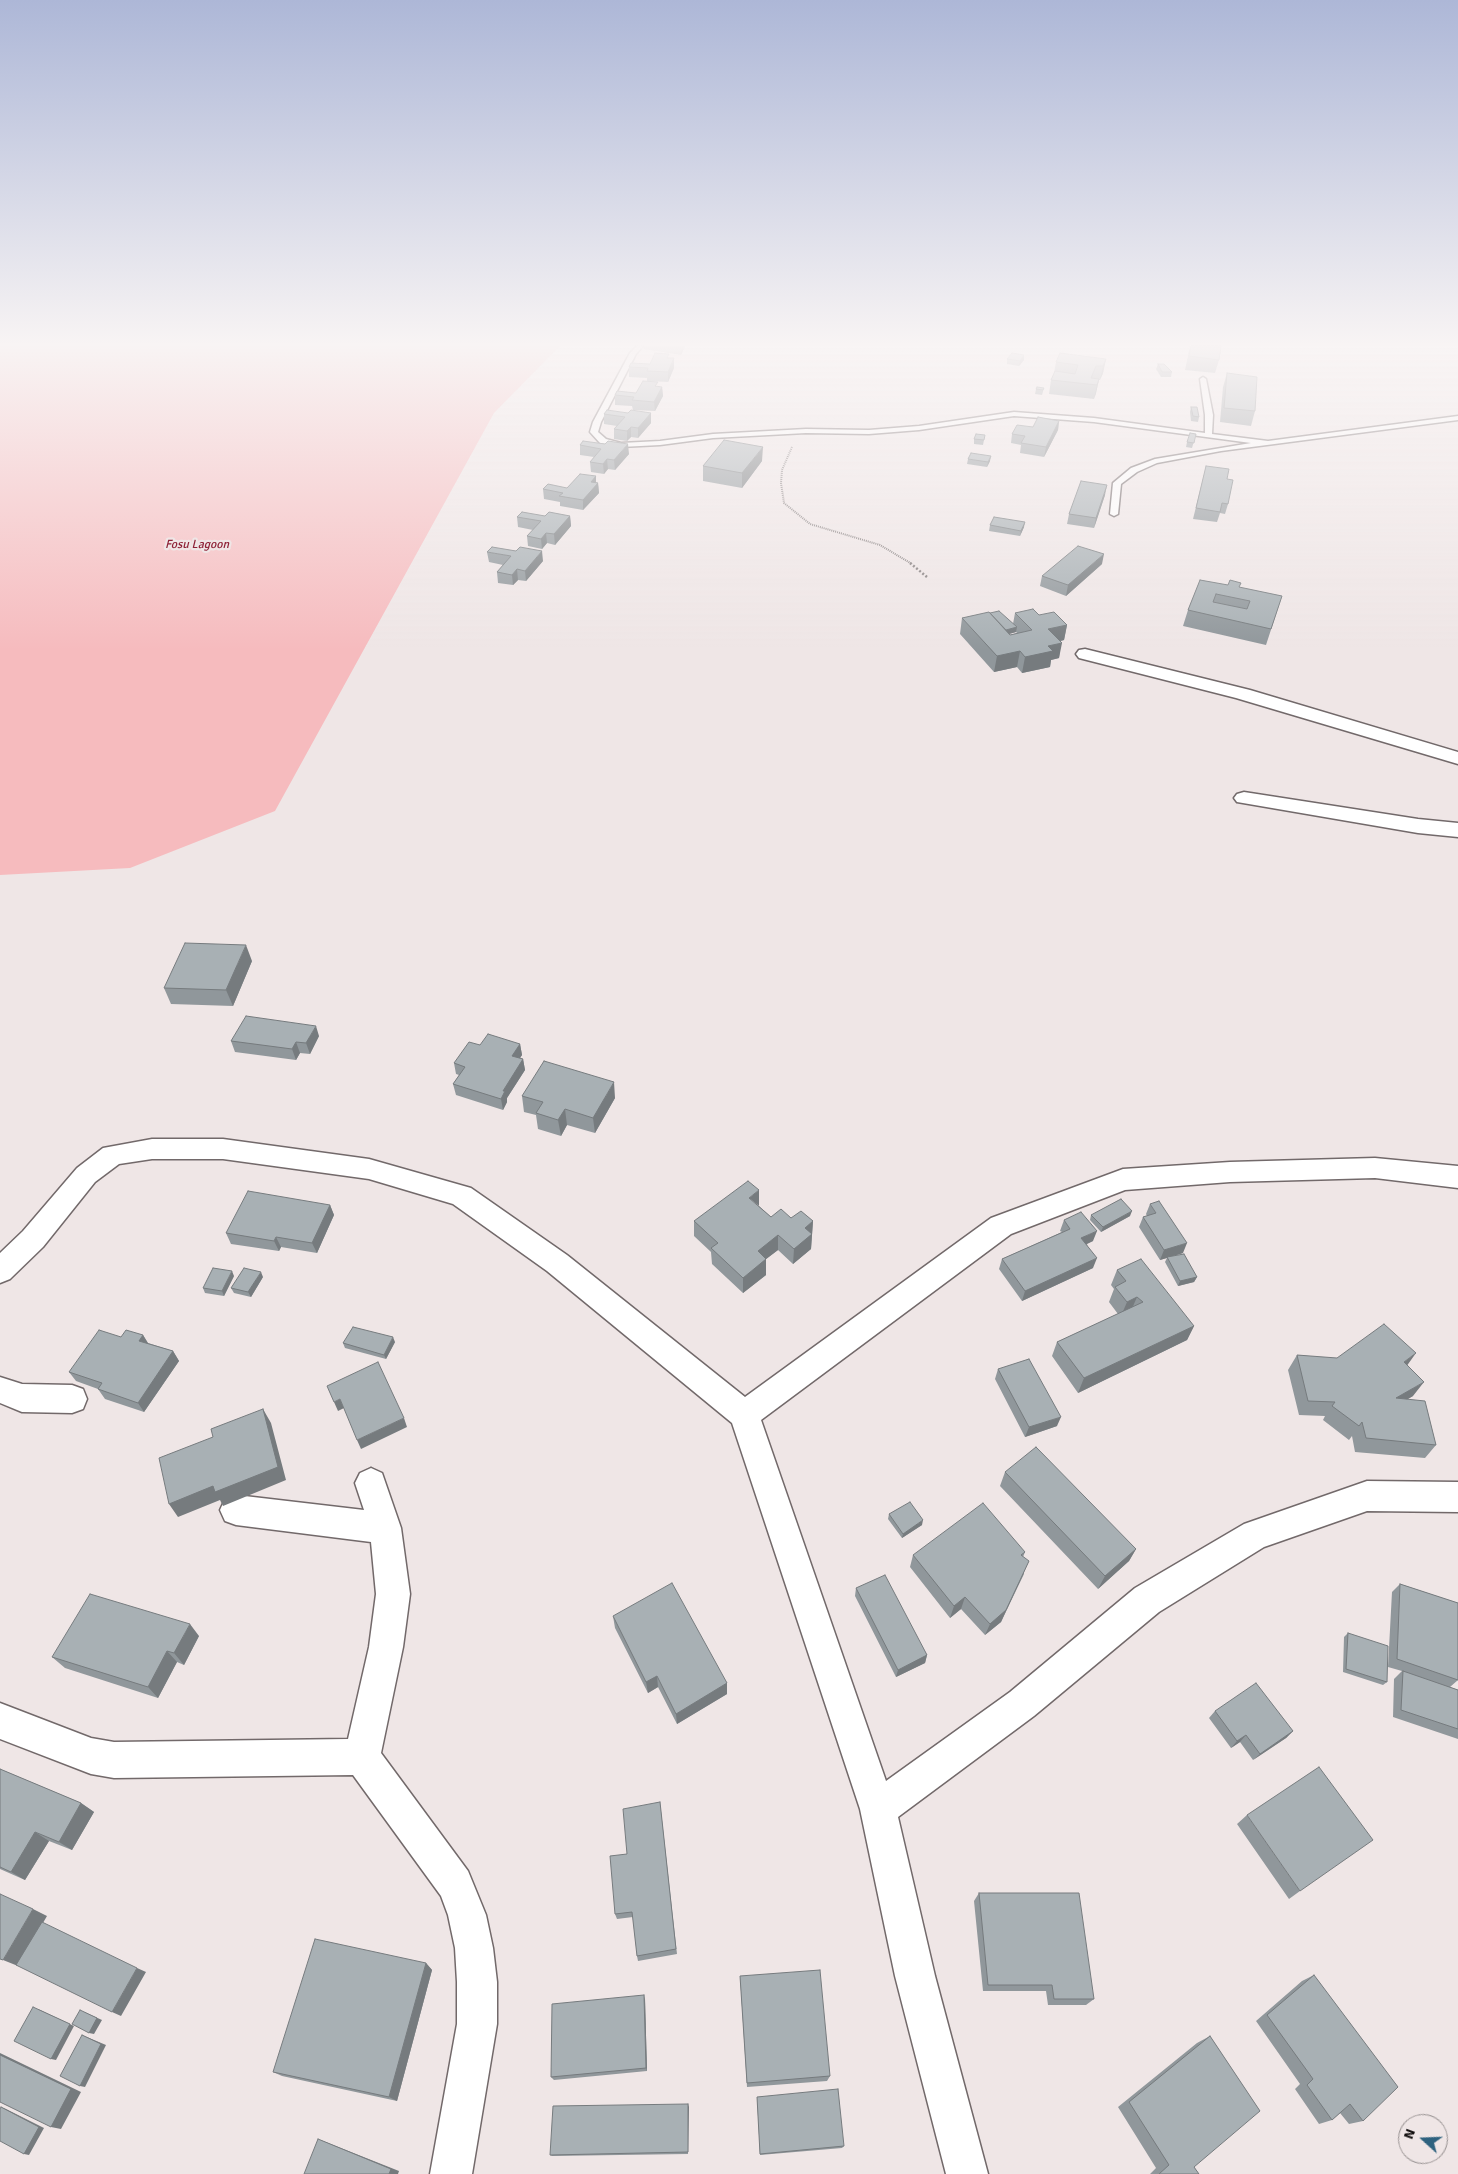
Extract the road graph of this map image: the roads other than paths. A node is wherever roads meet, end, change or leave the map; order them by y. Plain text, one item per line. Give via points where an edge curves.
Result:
1 (1233, 447) edge
2 (1114, 514) dead end
3 (1085, 654) dead end
4 (1458, 758) edge
5 (1244, 798) dead end
6 (1458, 830) edge
7 (1458, 1177) edge
8 (0, 1271) edge
9 (0, 1390) edge
10 (72, 1399) dead end
11 (744, 1415) junction
12 (371, 1483) dead end
13 (1458, 1497) edge
14 (236, 1510) dead end
15 (385, 1528) junction
16 (0, 1721) edge
17 (362, 1757) junction
18 (878, 1809) junction
19 (451, 2174) edge
20 (967, 2174) edge

1 - 2 lane via 1155,462 1134,470 1117,483
3 - 4 street via 1234,691
5 - 6 street
7 - 11 street via 1375,1168 1230,1172 1123,1180 1001,1226
8 - 11 street via 33,1239 86,1175 112,1156 152,1149 224,1149 369,1168 462,1196 557,1263
9 - 10 street via 22,1398
11 - 18 street
12 - 15 street
13 - 18 street via 1367,1496 1255,1536 1147,1600 1022,1704
14 - 15 street
15 - 17 street via 393,1594 386,1647
16 - 17 street via 91,1756 114,1760
17 - 19 street via 455,1884 467,1915 474,1948 477,2024
18 - 20 street via 915,1976

